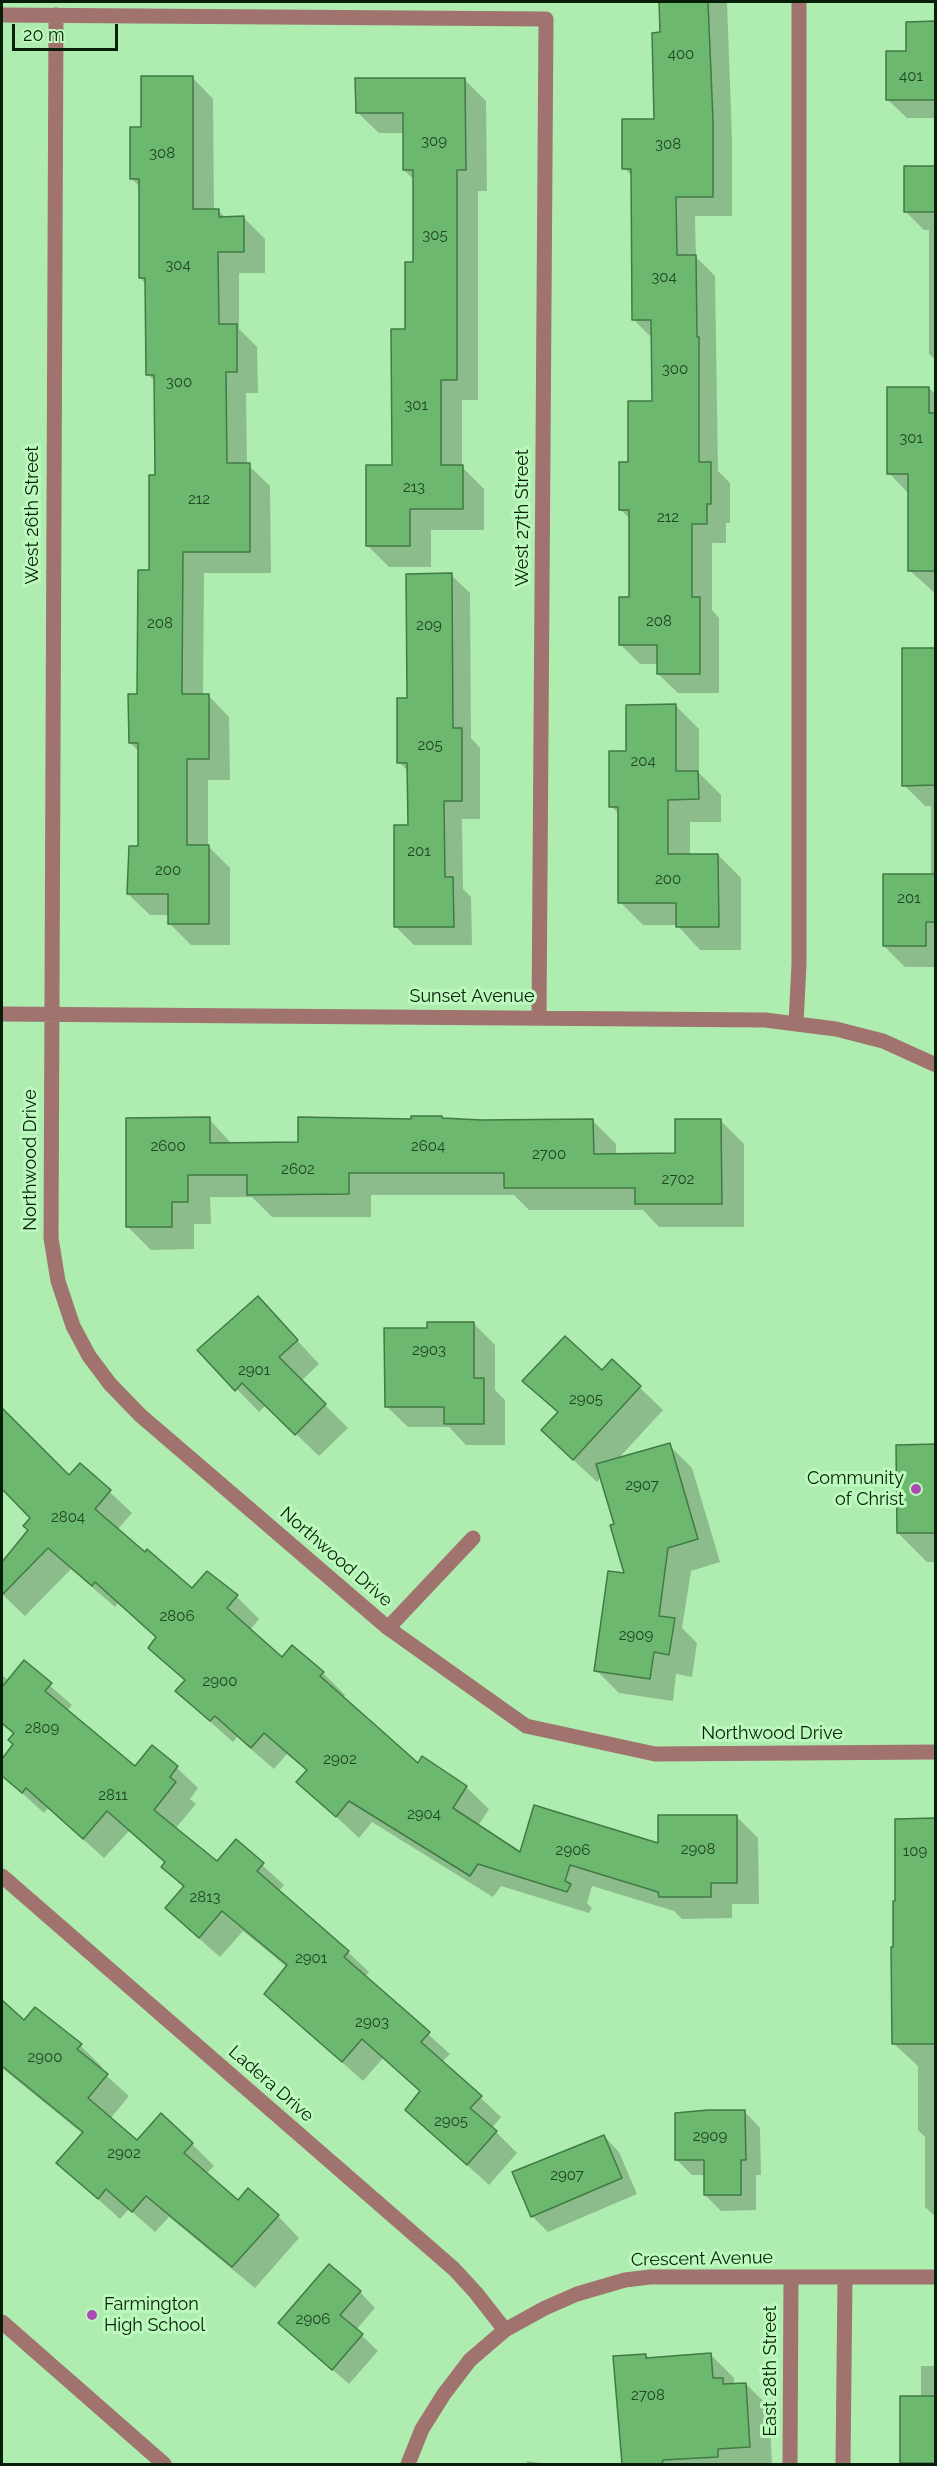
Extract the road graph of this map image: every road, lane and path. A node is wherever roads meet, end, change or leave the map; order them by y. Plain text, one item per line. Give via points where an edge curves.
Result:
1 (799, 2) edge
2 (2, 15) edge
3 (56, 15) junction
4 (2, 1014) edge
5 (50, 1015) junction
6 (539, 1017) junction
7 (796, 1023) junction
8 (936, 1065) edge
9 (473, 1538) dead end
10 (388, 1628) junction
11 (936, 1752) edge
12 (2, 1876) edge
13 (791, 2277) junction
14 (845, 2277) junction
15 (936, 2277) edge
16 (2, 2322) edge
17 (505, 2330) junction
18 (164, 2464) edge
19 (408, 2464) edge
20 (790, 2464) edge
21 (843, 2464) edge

1 - 7 street
2 - 3 street
3 - 5 street, West 26th Street
3 - 6 street, West 27th Street via 546,19
4 - 5 street, Sunset Avenue
5 - 6 street, Sunset Avenue
5 - 10 street, Northwood Drive via 51,1238 58,1281 73,1326 89,1356 140,1415
6 - 7 street, Sunset Avenue
7 - 8 street, Sunset Avenue via 883,1041
9 - 10 street
10 - 11 street, Northwood Drive via 526,1726 655,1754
12 - 17 street, Ladera Drive via 454,2269
13 - 14 street, Crescent Avenue
13 - 17 street, Crescent Avenue via 625,2280 577,2294
13 - 20 street, East 28th Street
14 - 15 street, Crescent Avenue
14 - 21 street
16 - 18 street
17 - 19 street, Crescent Avenue via 470,2360 444,2394 422,2429

